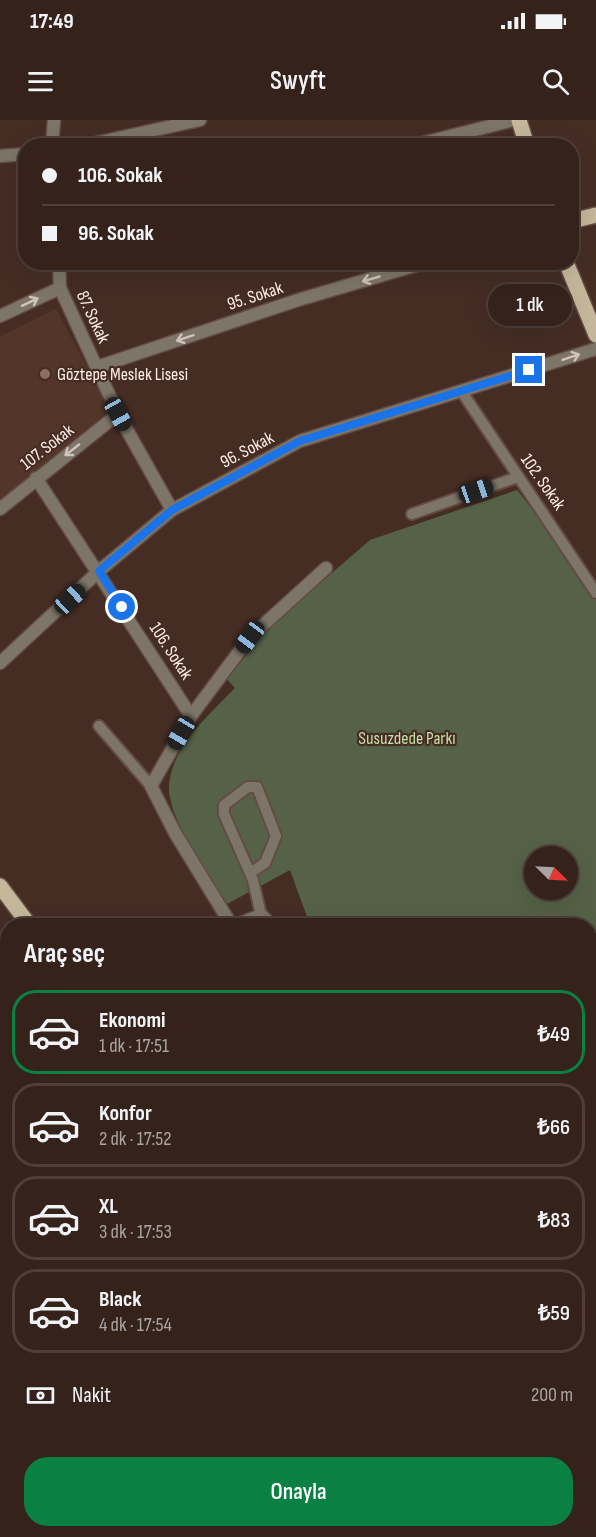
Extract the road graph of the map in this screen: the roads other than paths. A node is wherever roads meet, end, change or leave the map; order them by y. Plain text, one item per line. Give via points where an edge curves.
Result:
1 (54, 120) edge
2 (200, 120) edge
3 (514, 120) edge
4 (519, 120) edge
5 (53, 138) edge
6 (118, 138) edge
7 (443, 138) edge
8 (525, 138) edge
9 (18, 155) edge
10 (0, 156) edge
11 (596, 215) edge
12 (579, 219) edge
13 (59, 270) edge
14 (400, 270) edge
15 (569, 270) edge
16 (60, 288) junction
17 (0, 316) edge
18 (596, 335) edge
19 (596, 349) edge
20 (97, 367) junction
21 (462, 392) junction
22 (118, 414) junction
23 (518, 477) junction
24 (36, 478) junction
25 (0, 509) edge
26 (172, 510) junction
27 (412, 514) dead end
28 (326, 568) dead end
29 (99, 571) junction
30 (596, 593) edge
31 (0, 663) edge
32 (191, 716) junction
33 (99, 726) dead end
34 (151, 786) junction
35 (250, 873) junction
36 (0, 886) edge
37 (261, 915) junction
38 (24, 918) edge
39 (228, 918) edge
40 (253, 918) edge
41 (264, 918) edge

1 - 5 street
2 - 6 street
3 - 7 street
4 - 8 main road
9 - 10 street
11 - 12 main road
13 - 16 street, 87. Sokak
14 -> 20 street, 95. Sokak
15 - 18 main road
17 -> 16 street
16 - 20 street, 87. Sokak
21 -> 19 street, 96. Sokak
20 - 22 street, 87. Sokak
21 - 23 lane, 102. Sokak
21 - 26 street, 96. Sokak via 300,441
22 -> 24 street, 107. Sokak
22 - 26 street, 87. Sokak
23 - 27 lane
23 - 30 lane, 102. Sokak
24 - 25 street, 107. Sokak
24 - 29 street, 106. Sokak
26 - 29 street, 96. Sokak
28 - 32 street via 250,637
29 - 31 street, 96. Sokak
29 - 32 street, 106. Sokak
32 - 34 street
33 - 34 lane
34 - 39 street
35 - 35 lane via 224,814 224,805 248,787 257,787 276,836 265,863
35 - 37 lane
36 - 38 main road
37 - 40 street
37 - 41 street

